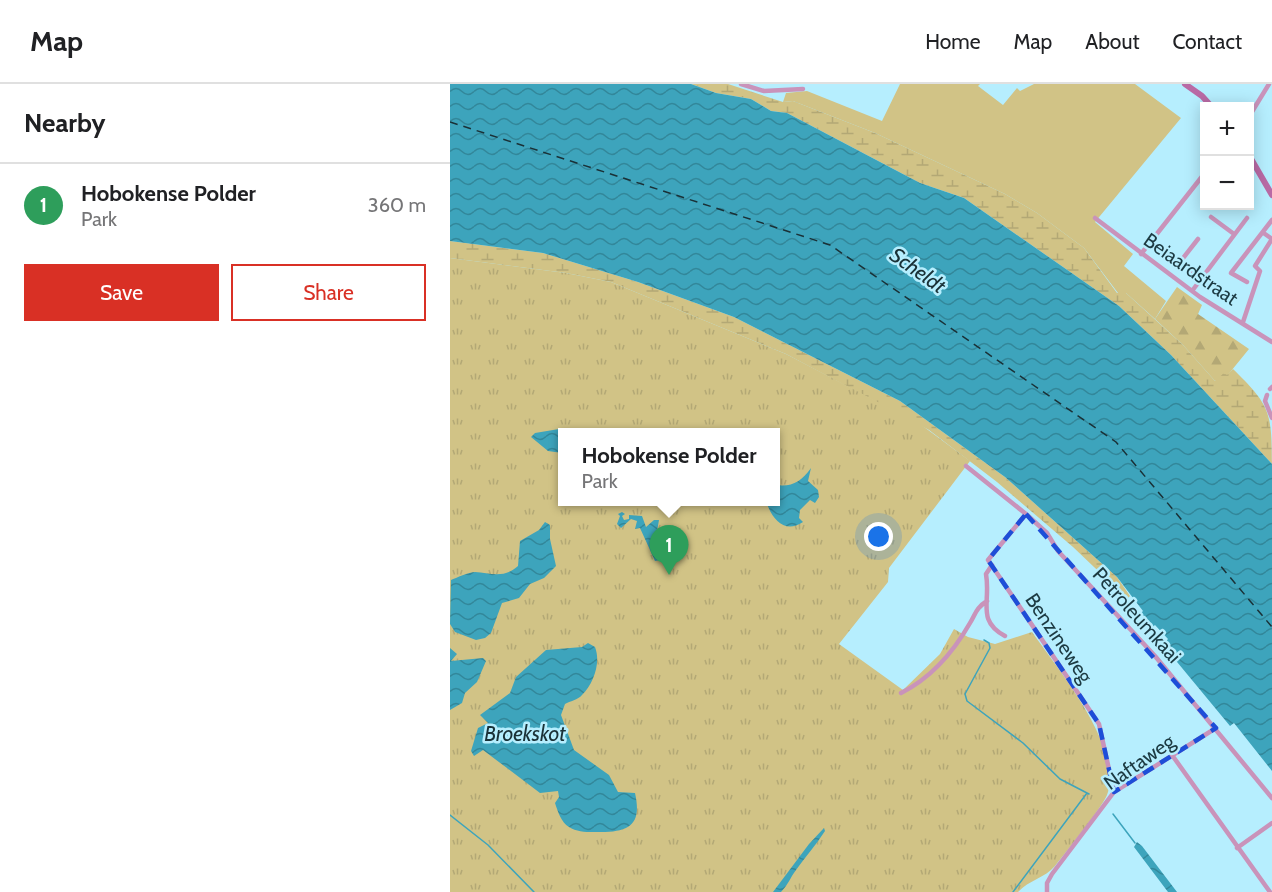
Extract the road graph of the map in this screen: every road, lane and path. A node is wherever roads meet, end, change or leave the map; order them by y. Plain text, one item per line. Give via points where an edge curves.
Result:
1 (741, 84) edge
2 (1185, 84) edge
3 (1269, 84) edge
4 (803, 89) dead end
5 (1207, 102) edge
6 (1254, 108) edge
7 (1254, 164) edge
8 (1200, 179) edge
9 (1272, 195) edge
10 (1211, 217) dead end
11 (1095, 218) dead end
12 (1247, 218) dead end
13 (1272, 220) edge
14 (1234, 234) junction
15 (1265, 234) dead end
16 (1198, 239) dead end
17 (1141, 254) junction
18 (1201, 279) junction
19 (1247, 282) dead end
20 (1192, 291) junction
21 (1243, 322) junction
22 (1272, 342) edge
23 (1270, 390) edge
24 (1272, 418) edge
25 (966, 466) dead end
26 (1026, 514) junction
27 (992, 565) junction
28 (987, 601) junction
29 (1005, 636) dead end
30 (902, 693) dead end
31 (1216, 728) junction
32 (1172, 755) junction
33 (1114, 792) junction
34 (1272, 798) edge
35 (1272, 823) edge
36 (1237, 848) junction
37 (1046, 890) edge
38 (1270, 892) edge

1 - 4 street via 764,91
2 - 5 street
3 - 6 street
7 - 9 street
8 - 17 street
10 - 14 street
11 - 17 street, Beiaardstraat
12 - 14 street
13 - 19 street via 1231,273
14 - 18 street
15 - 21 street via 1272,240 1255,266 1260,271
16 - 18 street, Beiaardstraat via 1180,262
17 - 20 street, Beiaardstraat
18 - 20 street
20 - 21 street, Beiaardstraat
21 - 22 street, Beiaardstraat
23 - 24 street via 1266,402
25 - 26 street, Petroleumkaai
26 - 27 street via 988,560
26 - 31 street, Petroleumkaai via 1047,532 1058,551
27 - 28 street via 986,574
27 - 33 street, Benzineweg via 1100,724
28 - 29 street via 989,624
28 - 30 street via 976,609 940,665
31 - 32 street, Naftaweg
31 - 34 street, Petroleumkaai
32 - 33 street, Naftaweg
32 - 36 street
33 - 37 street, Naftaweg via 1052,874
35 - 36 street
36 - 38 street

